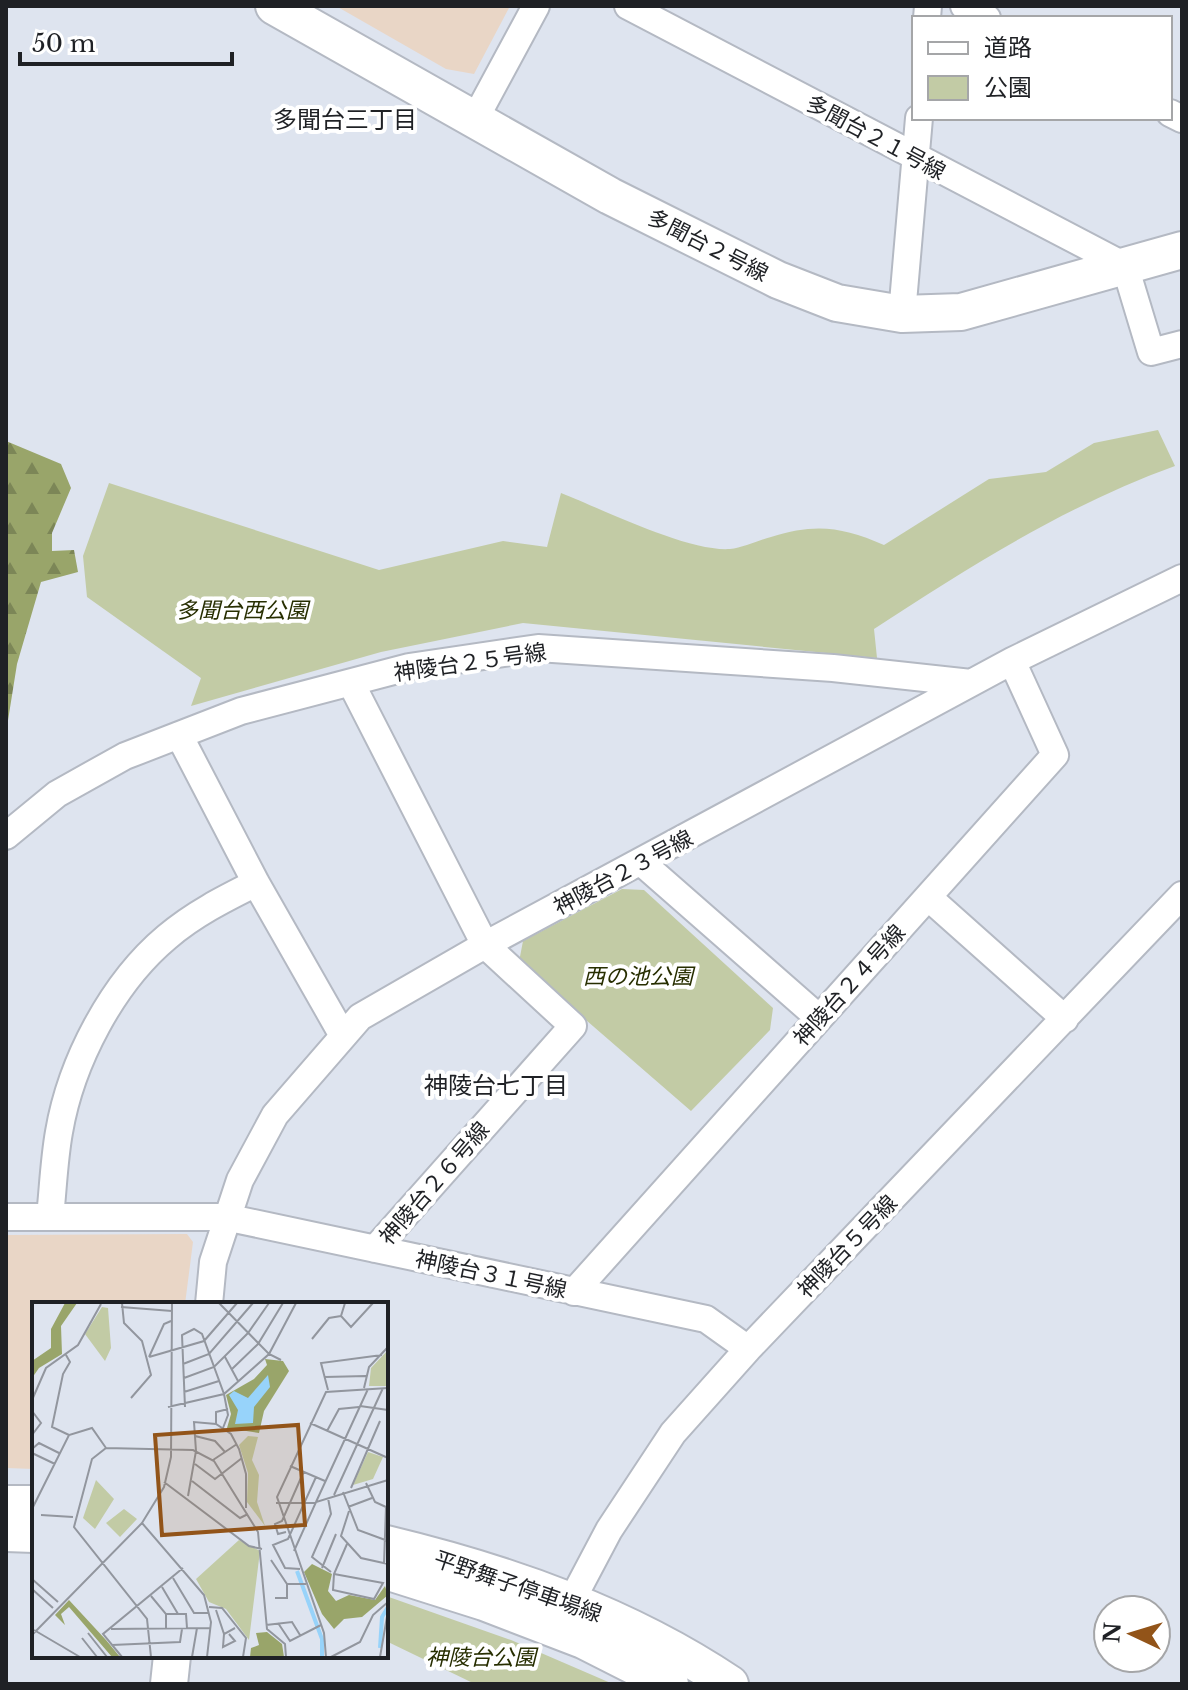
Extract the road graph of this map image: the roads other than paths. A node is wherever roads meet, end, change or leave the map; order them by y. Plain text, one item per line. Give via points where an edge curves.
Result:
1 (274, 6) edge
2 (536, 6) edge
3 (628, 6) edge
4 (964, 6) edge
5 (983, 16) edge
6 (475, 119) junction
7 (919, 120) edge
8 (915, 158) junction
9 (1182, 250) edge
10 (1125, 266) junction
11 (902, 314) junction
12 (1182, 344) edge
13 (1182, 578) edge
14 (1012, 661) junction
15 (351, 683) junction
16 (971, 683) junction
17 (179, 735) junction
18 (6, 836) edge
19 (641, 862) junction
20 (256, 883) junction
21 (1182, 895) edge
22 (928, 897) junction
23 (485, 945) junction
24 (819, 1018) junction
25 (1065, 1019) junction
26 (342, 1034) junction
27 (6, 1217) edge
28 (50, 1217) junction
29 (225, 1217) junction
30 (375, 1249) junction
31 (574, 1292) junction
32 (209, 1302) edge
33 (748, 1349) junction
34 (6, 1504) edge
35 (32, 1504) edge
36 (6, 1533) edge
37 (32, 1534) edge
38 (388, 1545) edge
39 (388, 1572) edge
40 (567, 1616) junction
41 (172, 1658) edge
42 (169, 1684) edge
43 (670, 1684) edge
44 (730, 1684) edge

1 - 6 street, 多聞台２号線
2 - 6 street
3 - 8 street, 多聞台２１号線
4 - 5 street
6 - 11 street, 多聞台２号線 via 610,196 778,280 837,303
7 - 8 street
8 - 10 street, 多聞台２１号線
8 - 11 street
9 - 10 street, 多聞台２号線
10 - 11 street, 多聞台２号線 via 961,312
10 - 12 street via 1151,352
13 - 14 street, 神陵台２３号線
14 - 16 street, 神陵台２３号線
14 - 22 street, 神陵台２４号線 via 1055,755
15 - 16 street, 神陵台２５号線 via 409,667 538,648 804,665
15 - 17 street, 神陵台２５号線 via 241,711
15 - 23 street
16 - 19 street, 神陵台２３号線
17 - 18 street, 神陵台２５号線 via 125,756 57,794
17 - 20 street
19 - 23 street, 神陵台２３号線
19 - 24 street
20 - 26 street
20 - 28 street via 205,909 165,939 119,991 77,1069 59,1130
21 - 25 street, 神陵台５号線
22 - 24 street, 神陵台２４号線
22 - 25 street
23 - 26 street, 神陵台２３号線 via 360,1017
23 - 30 street, 神陵台２６号線 via 573,1026
24 - 31 street, 神陵台２４号線
25 - 33 street, 神陵台５号線
26 - 29 street, 神陵台２３号線 via 275,1115
27 - 28 street, 神陵台３１号線
28 - 29 street, 神陵台３１号線
29 - 30 street, 神陵台３１号線
29 - 32 street, 神陵台２３号線
30 - 31 street, 神陵台３１号線
31 - 33 street, 神陵台３１号線 via 706,1319
33 - 40 street, 神陵台５号線 via 673,1433 609,1530
34 - 35 street
36 - 37 street
38 - 40 street, 平野舞子停車場線
39 - 40 street, 平野舞子停車場線 via 484,1602
40 - 43 street, 平野舞子停車場線
40 - 44 street, 平野舞子停車場線
41 - 42 street

